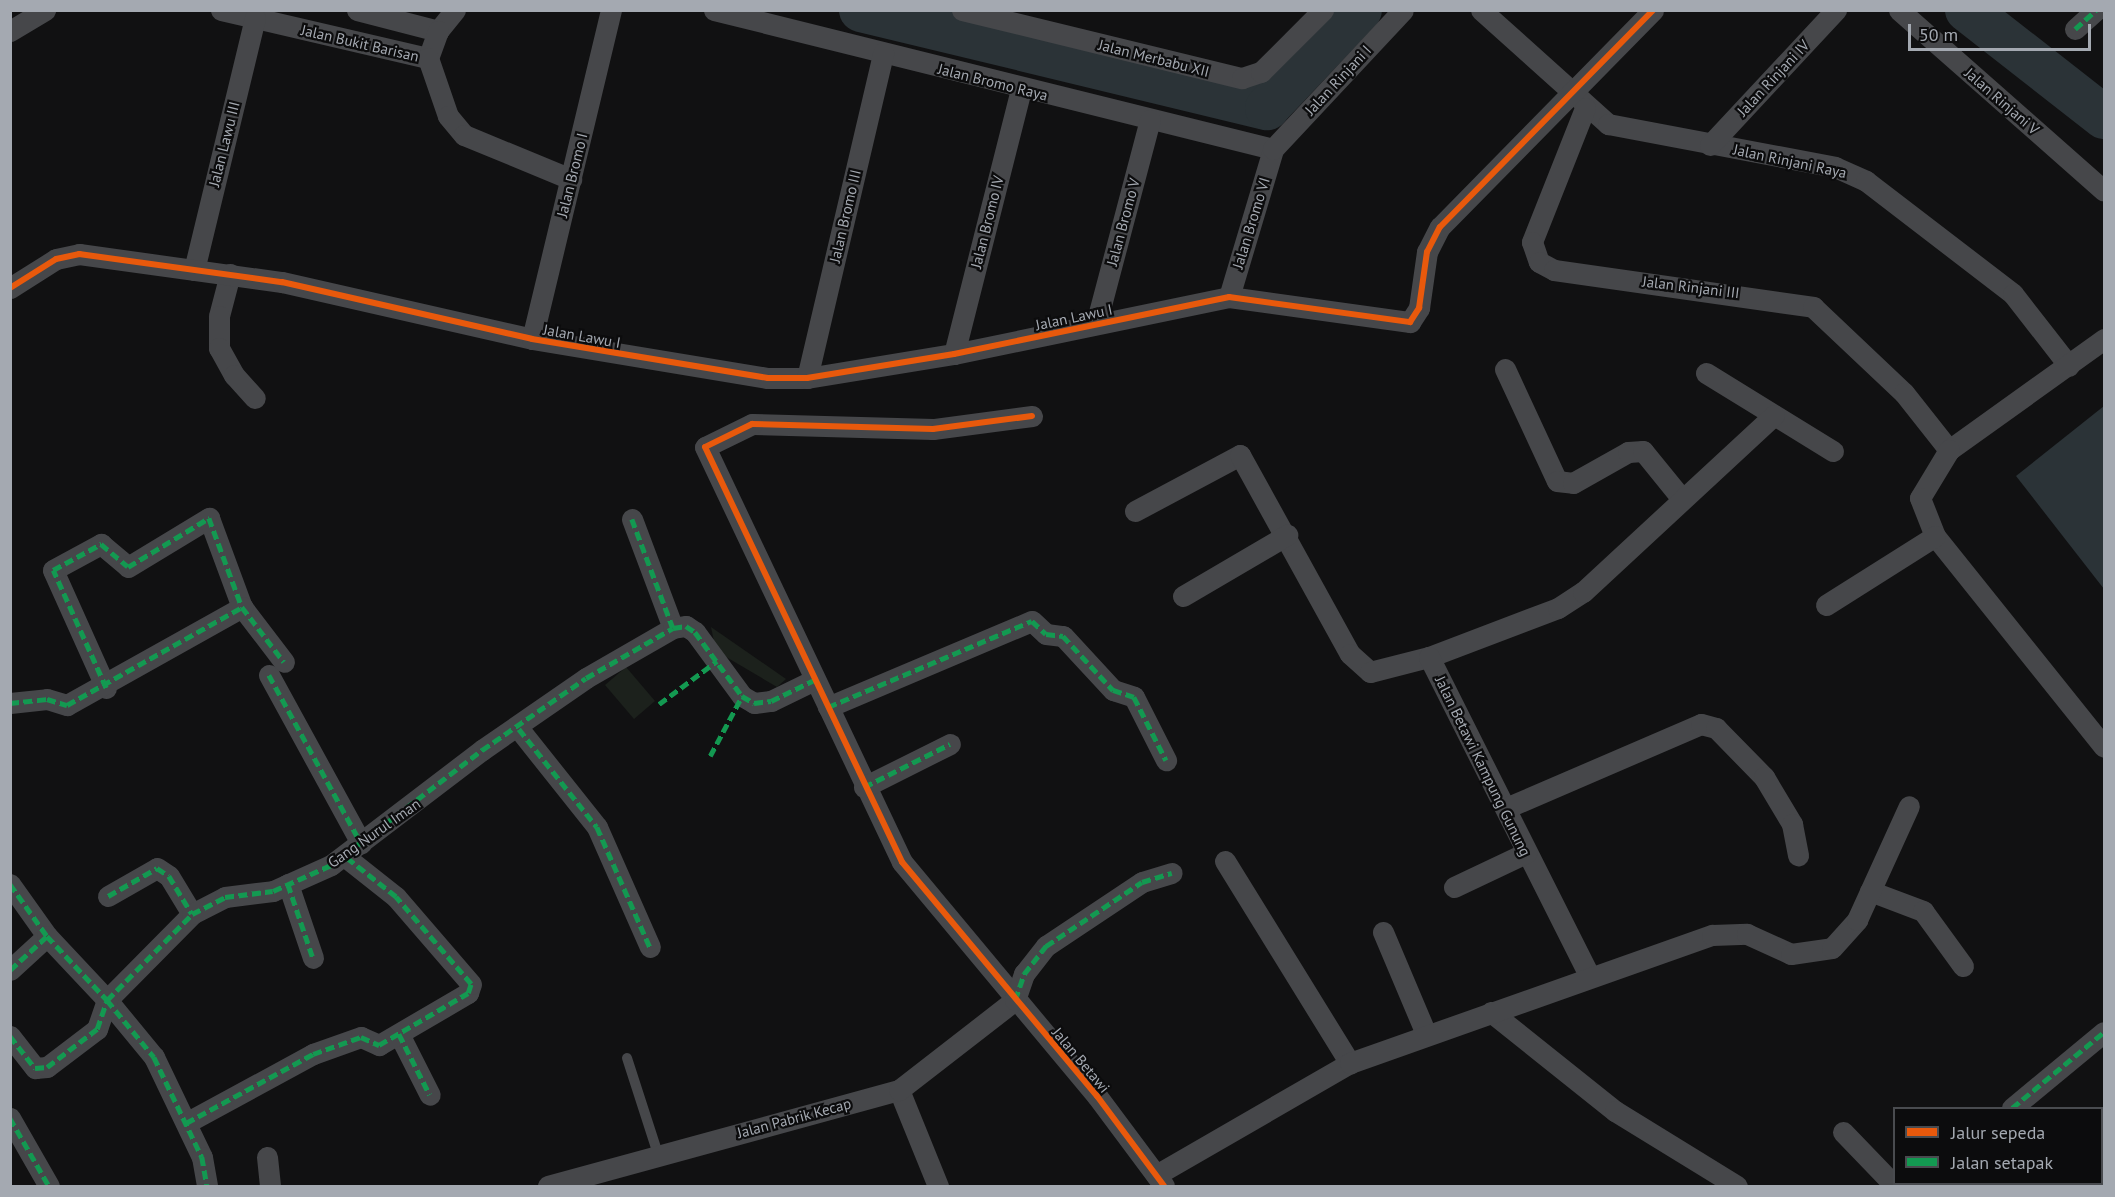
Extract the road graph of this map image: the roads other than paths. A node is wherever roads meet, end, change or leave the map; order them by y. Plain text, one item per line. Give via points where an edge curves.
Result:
1 (45, 10) edge
2 (221, 10) edge
3 (357, 10) edge
4 (611, 10) edge
5 (714, 10) edge
6 (962, 10) edge
7 (1323, 10) edge
8 (1403, 10) edge
9 (1481, 10) edge
10 (1653, 10) edge
11 (1836, 10) edge
12 (1899, 10) edge
13 (2096, 10) edge
14 (455, 11) edge
15 (255, 18) junction
16 (2075, 29) dead end
17 (10, 31) edge
18 (438, 31) junction
19 (883, 53) junction
20 (428, 58) junction
21 (1020, 89) junction
22 (1578, 102) junction
23 (1150, 120) junction
24 (1710, 145) junction
25 (1273, 149) junction
26 (571, 179) junction
27 (2104, 190) edge
28 (194, 270) junction
29 (230, 274) junction
30 (10, 288) edge
31 (1229, 297) junction
32 (1096, 324) junction
33 (532, 339) junction
34 (2104, 339) edge
35 (954, 354) junction
36 (2069, 366) junction
37 (1506, 369) dead end
38 (1706, 373) dead end
39 (807, 378) junction
40 (255, 398) dead end
41 (1774, 414) junction
42 (1032, 416) dead end
43 (1949, 450) junction
44 (1833, 451) dead end
45 (1682, 499) junction
46 (1135, 511) dead end
47 (632, 519) dead end
48 (1287, 535) junction
49 (1935, 536) junction
50 (1183, 596) dead end
51 (1826, 605) dead end
52 (242, 608) junction
53 (673, 628) junction
54 (1429, 657) junction
55 (814, 680) junction
56 (106, 688) junction
57 (10, 703) edge
58 (828, 707) junction
59 (519, 729) junction
60 (950, 744) dead end
61 (2104, 747) edge
62 (1166, 760) dead end
63 (864, 787) junction
64 (1909, 806) dead end
65 (1506, 808) junction
66 (361, 843) junction
67 (1526, 853) junction
68 (1798, 855) dead end
69 (344, 856) junction
70 (1226, 861) dead end
71 (1172, 873) dead end
72 (10, 884) edge
73 (288, 884) junction
74 (1454, 887) dead end
75 (1870, 891) junction
76 (108, 896) dead end
77 (192, 914) junction
78 (1383, 932) dead end
79 (47, 936) junction
80 (650, 947) dead end
81 (313, 958) dead end
82 (1963, 966) dead end
83 (10, 970) edge
84 (1590, 977) junction
85 (107, 1000) junction
86 (1015, 1000) junction
87 (1491, 1012) junction
88 (2104, 1032) edge
89 (399, 1034) junction
90 (1426, 1034) junction
91 (10, 1036) edge
92 (627, 1058) dead end
93 (1350, 1063) junction
94 (899, 1090) junction
95 (430, 1095) dead end
96 (2013, 1107) edge
97 (10, 1118) edge
98 (186, 1124) junction
99 (1843, 1132) dead end
100 (658, 1154) junction
101 (267, 1157) dead end
102 (1160, 1181) edge
103 (1893, 1184) edge
104 (45, 1185) edge
105 (207, 1186) edge
106 (270, 1186) edge
107 (548, 1186) edge
108 (938, 1186) edge
109 (1737, 1186) edge

1 - 17 street
2 - 15 street, Jalan Bukit Barisan
3 - 18 street, Jalan Bukit Barisan
4 - 26 street, Jalan Bromo I
5 - 19 street, Jalan Bromo Raya
6 - 7 street, Jalan Merbabu XII via 1242,78 1261,72
8 - 25 street, Jalan Rinjani I
9 - 22 street, Jalan Rinjani Raya
10 - 22 street
11 - 24 street, Jalan Rinjani IV
12 - 27 street, Jalan Rinjani V
13 - 16 street
14 - 18 street
15 - 20 street, Jalan Bukit Barisan
15 - 28 street, Jalan Lawu III
18 - 20 street
19 - 21 street, Jalan Bromo Raya
19 - 39 street, Jalan Bromo III
20 - 26 street via 437,95 464,135
21 - 23 street, Jalan Bromo Raya
21 - 35 street, Jalan Bromo IV
22 - 24 street, Jalan Rinjani Raya via 1608,124
22 - 31 street, Jalan Lawu I via 1440,227 1427,252 1419,308 1410,322
22 - 43 street, Jalan Rinjani III via 1532,242 1539,262 1554,270 1813,307 1896,385
23 - 25 street, Jalan Bromo Raya
23 - 32 street, Jalan Bromo V
24 - 36 street, Jalan Rinjani Raya via 1835,167 1866,181 2013,294
25 - 31 street, Jalan Bromo VI
26 - 33 street, Jalan Bromo I
28 - 29 street, Jalan Lawu I
28 - 30 street, Jalan Lawu I via 69,254
29 - 33 street, Jalan Lawu I
29 - 40 street via 219,316 219,348 234,375
31 - 32 street, Jalan Lawu I
32 - 35 street, Jalan Lawu I
33 - 39 street, Jalan Lawu I via 723,373
34 - 36 street
35 - 39 street, Jalan Lawu I
36 - 43 street
37 - 45 street via 1557,481 1573,483 1628,452 1643,450
38 - 41 street
41 - 44 street
41 - 45 street
42 - 55 street, Jalan Betawi via 933,429 752,424 705,447
43 - 49 street via 1920,498
45 - 54 street via 1583,592 1558,608
46 - 48 street, Jalan Betawi Kampung Gunung via 1240,455
47 - 53 street
48 - 50 street
48 - 54 street, Jalan Betawi Kampung Gunung via 1357,664 1370,672
49 - 51 street
49 - 61 street
52 - 56 street
52 - 56 street via 209,518 128,567 101,544 53,570
52 - 66 street via 276,668
53 - 55 street via 689,626 742,696 754,703 771,701
53 - 59 street, Gang Nurul Iman via 586,678
54 - 65 street, Jalan Betawi Kampung Gunung
55 - 58 street, Jalan Betawi
56 - 57 street via 67,705 47,699
58 - 62 street via 1032,621 1046,634 1063,636 1113,690 1134,697
58 - 63 street, Jalan Betawi
59 - 66 street, Gang Nurul Iman via 482,750
59 - 80 street via 597,827
60 - 63 street
63 - 86 street, Jalan Betawi via 903,862
64 - 75 street
65 - 67 street, Jalan Betawi Kampung Gunung
65 - 68 street via 1701,724 1716,728 1764,777 1792,824
66 - 69 street, Gang Nurul Iman
67 - 74 street
67 - 84 street, Jalan Betawi Kampung Gunung
69 - 73 street, Gang Nurul Iman
69 - 89 street via 396,897 471,984 468,993
70 - 93 street
71 - 86 street via 1142,882 1046,946 1024,974
72 - 79 street
73 - 77 street, Gang Nurul Iman via 225,897
73 - 81 street
75 - 82 street via 1923,911
75 - 84 street via 1849,934 1819,953 1791,954 1733,932
76 - 77 street via 157,868 169,876
77 - 85 street, Gang Nurul Iman
78 - 90 street
79 - 83 street
79 - 85 street
84 - 87 street
85 - 91 street via 98,1029 47,1067 35,1068
85 - 98 street via 154,1057
86 - 94 street, Jalan Pabrik Kecap
86 - 102 street, Jalan Betawi
87 - 90 street
87 - 109 street via 1616,1111
88 - 96 street
89 - 95 street
89 - 98 street via 379,1045 361,1036 313,1054
90 - 93 street
92 - 100 lane
93 - 102 street
94 - 100 street, Jalan Pabrik Kecap
94 - 108 street
97 - 104 street
98 - 105 street via 202,1158
99 - 103 street
100 - 107 street, Jalan Pabrik Kecap
101 - 106 street

